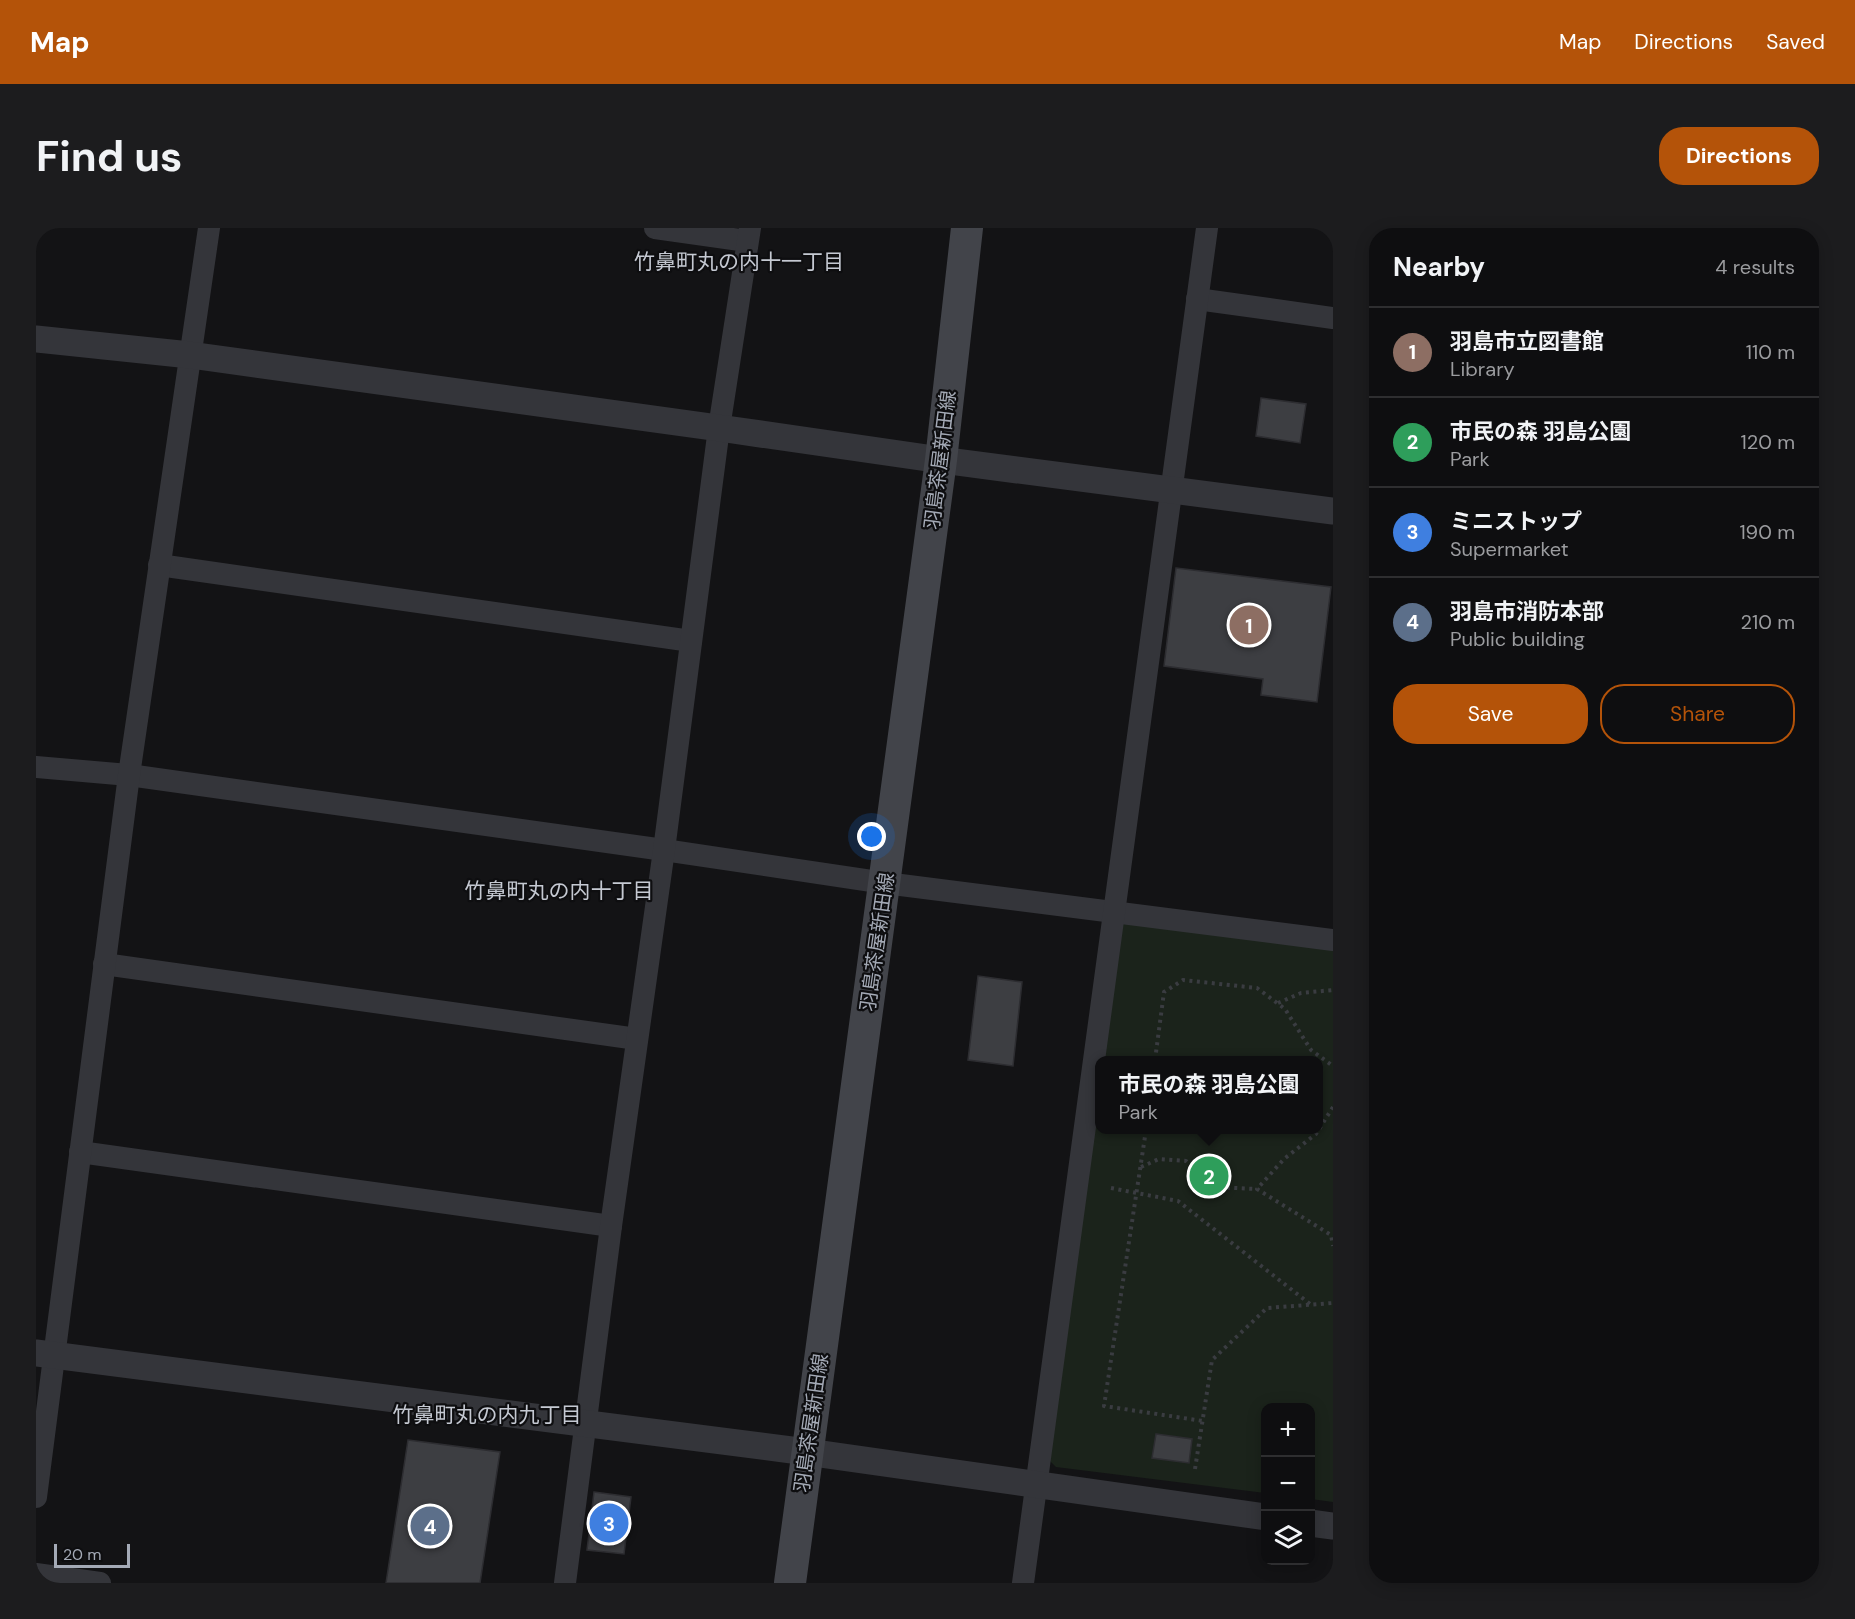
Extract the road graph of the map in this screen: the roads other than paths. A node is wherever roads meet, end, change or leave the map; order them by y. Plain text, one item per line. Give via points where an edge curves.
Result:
1 (210, 228) edge
2 (655, 228) edge
3 (967, 228) edge
4 (1207, 228) edge
5 (749, 234) edge
6 (1197, 299) junction
7 (1333, 318) edge
8 (36, 339) edge
9 (190, 355) junction
10 (720, 428) junction
11 (941, 460) junction
12 (1172, 490) junction
13 (1333, 511) edge
14 (159, 565) junction
15 (691, 641) junction
16 (36, 766) edge
17 (129, 776) junction
18 (664, 850) junction
19 (885, 883) junction
20 (1113, 911) junction
21 (1333, 940) edge
22 (104, 964) junction
23 (637, 1039) junction
24 (80, 1152) junction
25 (611, 1226) junction
26 (45, 1354) edge
27 (586, 1424) junction
28 (807, 1452) junction
29 (1037, 1486) junction
30 (36, 1497) edge
31 (1261, 1515) edge
32 (1315, 1524) edge
33 (1333, 1526) edge
34 (36, 1574) edge
35 (100, 1583) edge
36 (565, 1583) edge
37 (790, 1583) edge
38 (1023, 1583) edge

1 - 9 street
2 - 5 street
3 - 11 main road, 羽島茶屋新田線
4 - 6 street
5 - 10 street
6 - 7 street
6 - 12 street
8 - 9 street
9 - 10 street
9 - 14 street
10 - 11 street
10 - 15 street
11 - 12 street
11 - 19 main road, 羽島茶屋新田線
12 - 13 street
12 - 20 street
14 - 15 street
14 - 17 street
15 - 18 street
16 - 17 street
17 - 18 street
17 - 22 street
18 - 19 street
18 - 23 street
19 - 20 street
19 - 28 main road, 羽島茶屋新田線
20 - 21 street
20 - 29 street
22 - 23 street
22 - 24 street
23 - 25 street
24 - 25 street
24 - 26 street
25 - 27 street
26 - 27 street
26 - 30 street
27 - 28 street
27 - 36 street
28 - 29 street
28 - 37 main road, 羽島茶屋新田線
29 - 31 street
29 - 38 street
32 - 33 street
34 - 35 street

